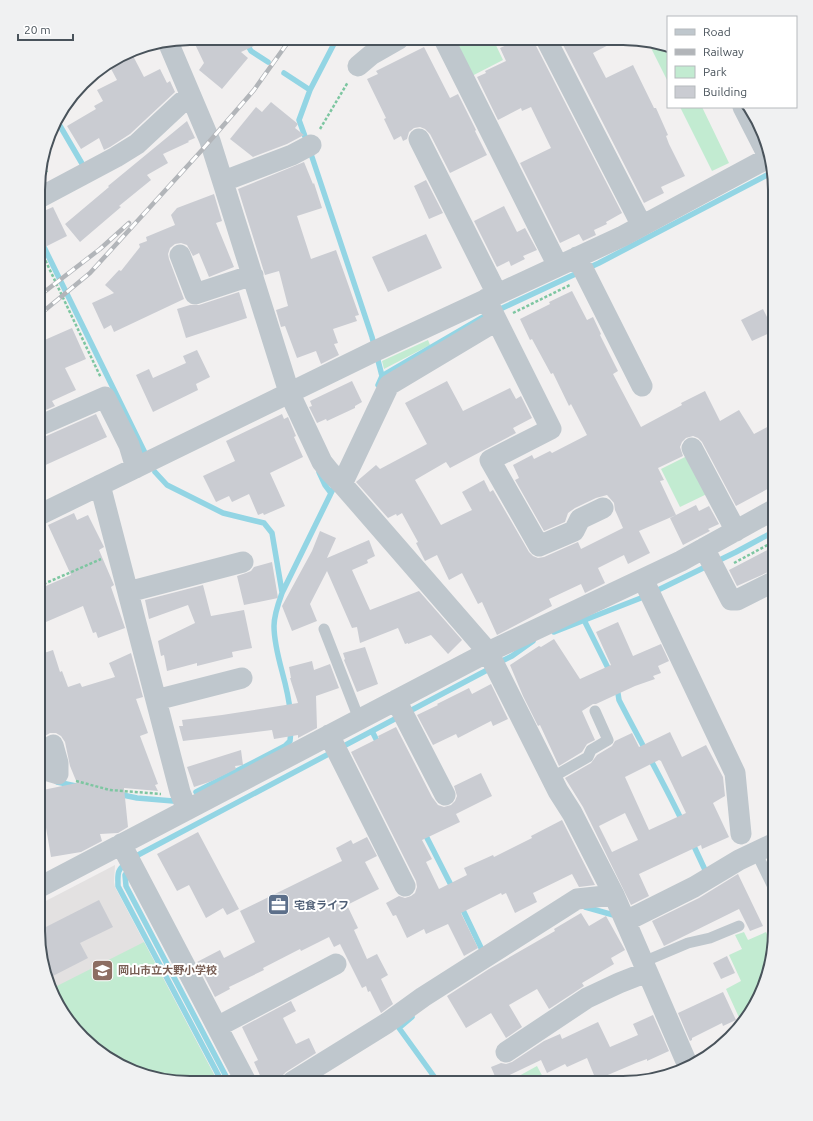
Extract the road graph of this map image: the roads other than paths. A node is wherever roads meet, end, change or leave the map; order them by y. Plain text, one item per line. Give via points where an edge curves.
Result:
1 (388, 45) edge
2 (447, 45) edge
3 (549, 45) edge
4 (169, 46) edge
5 (358, 66) road end
6 (187, 99) junction
7 (744, 109) edge
8 (757, 135) edge
9 (420, 139) dead end
10 (309, 147) road end
11 (765, 160) edge
12 (224, 181) junction
13 (45, 195) edge
14 (642, 226) junction
15 (180, 255) dead end
16 (558, 266) junction
17 (583, 269) junction
18 (247, 277) junction
19 (492, 308) junction
20 (642, 386) dead end
21 (289, 392) junction
22 (45, 423) edge
23 (692, 448) dead end
24 (136, 468) junction
25 (337, 479) junction
26 (100, 486) junction
27 (603, 508) dead end
28 (45, 512) edge
29 (768, 513) edge
30 (736, 531) junction
31 (243, 562) dead end
32 (711, 562) junction
33 (768, 584) edge
34 (648, 589) junction
35 (128, 592) junction
36 (324, 628) dead end
37 (493, 661) junction
38 (242, 678) dead end
39 (156, 700) junction
40 (402, 710) junction
41 (595, 711) dead end
42 (359, 719) junction
43 (334, 744) junction
44 (53, 745) dead end
45 (45, 770) edge
46 (551, 778) junction
47 (445, 795) dead end
48 (183, 801) junction
49 (741, 834) dead end
50 (768, 846) edge
51 (123, 850) junction
52 (756, 852) junction
53 (768, 877) edge
54 (45, 885) edge
55 (405, 886) dead end
56 (621, 911) junction
57 (739, 926) dead end
58 (336, 964) dead end
59 (645, 967) junction
60 (217, 1027) junction
61 (506, 1052) dead end
62 (686, 1061) edge
63 (243, 1076) edge
64 (302, 1076) edge

1 - 5 street
2 - 16 street
3 - 14 street
4 - 6 street
6 - 12 street via 210,141
6 - 13 street via 137,144
7 - 8 street
9 - 19 street
10 - 12 street
11 - 14 street
12 - 18 street
14 - 17 street via 623,236
15 - 18 street via 194,294
16 - 17 street
16 - 19 street
17 - 20 street
18 - 21 street
19 - 21 street via 376,351
19 - 25 street via 389,385
19 - 27 street via 551,429 490,460 539,546 574,532 580,518
21 - 24 street
21 - 25 street via 322,462
22 - 24 street via 105,397 129,445
23 - 30 street
24 - 26 street
25 - 37 street
26 - 28 street
26 - 35 street
29 - 30 street
30 - 32 street
31 - 35 street
32 - 33 street via 731,600 737,600
32 - 34 street via 681,561
34 - 37 street
34 - 49 street via 735,773
35 - 39 street
36 - 42 lane
37 - 40 street
37 - 46 street
38 - 39 street
39 - 48 street
40 - 42 street
40 - 47 street
41 - 46 lane via 608,740 591,750 588,756
42 - 43 street
43 - 48 street
43 - 55 street
44 - 45 street via 58,774
46 - 56 street via 572,813
48 - 51 street
50 - 52 street
51 - 54 street
51 - 60 street
52 - 53 lane
52 - 56 street via 694,887
56 - 59 street
56 - 64 street via 577,899
57 - 59 lane via 710,938 688,943
58 - 60 street
59 - 61 street via 587,998
59 - 62 street
60 - 63 street

